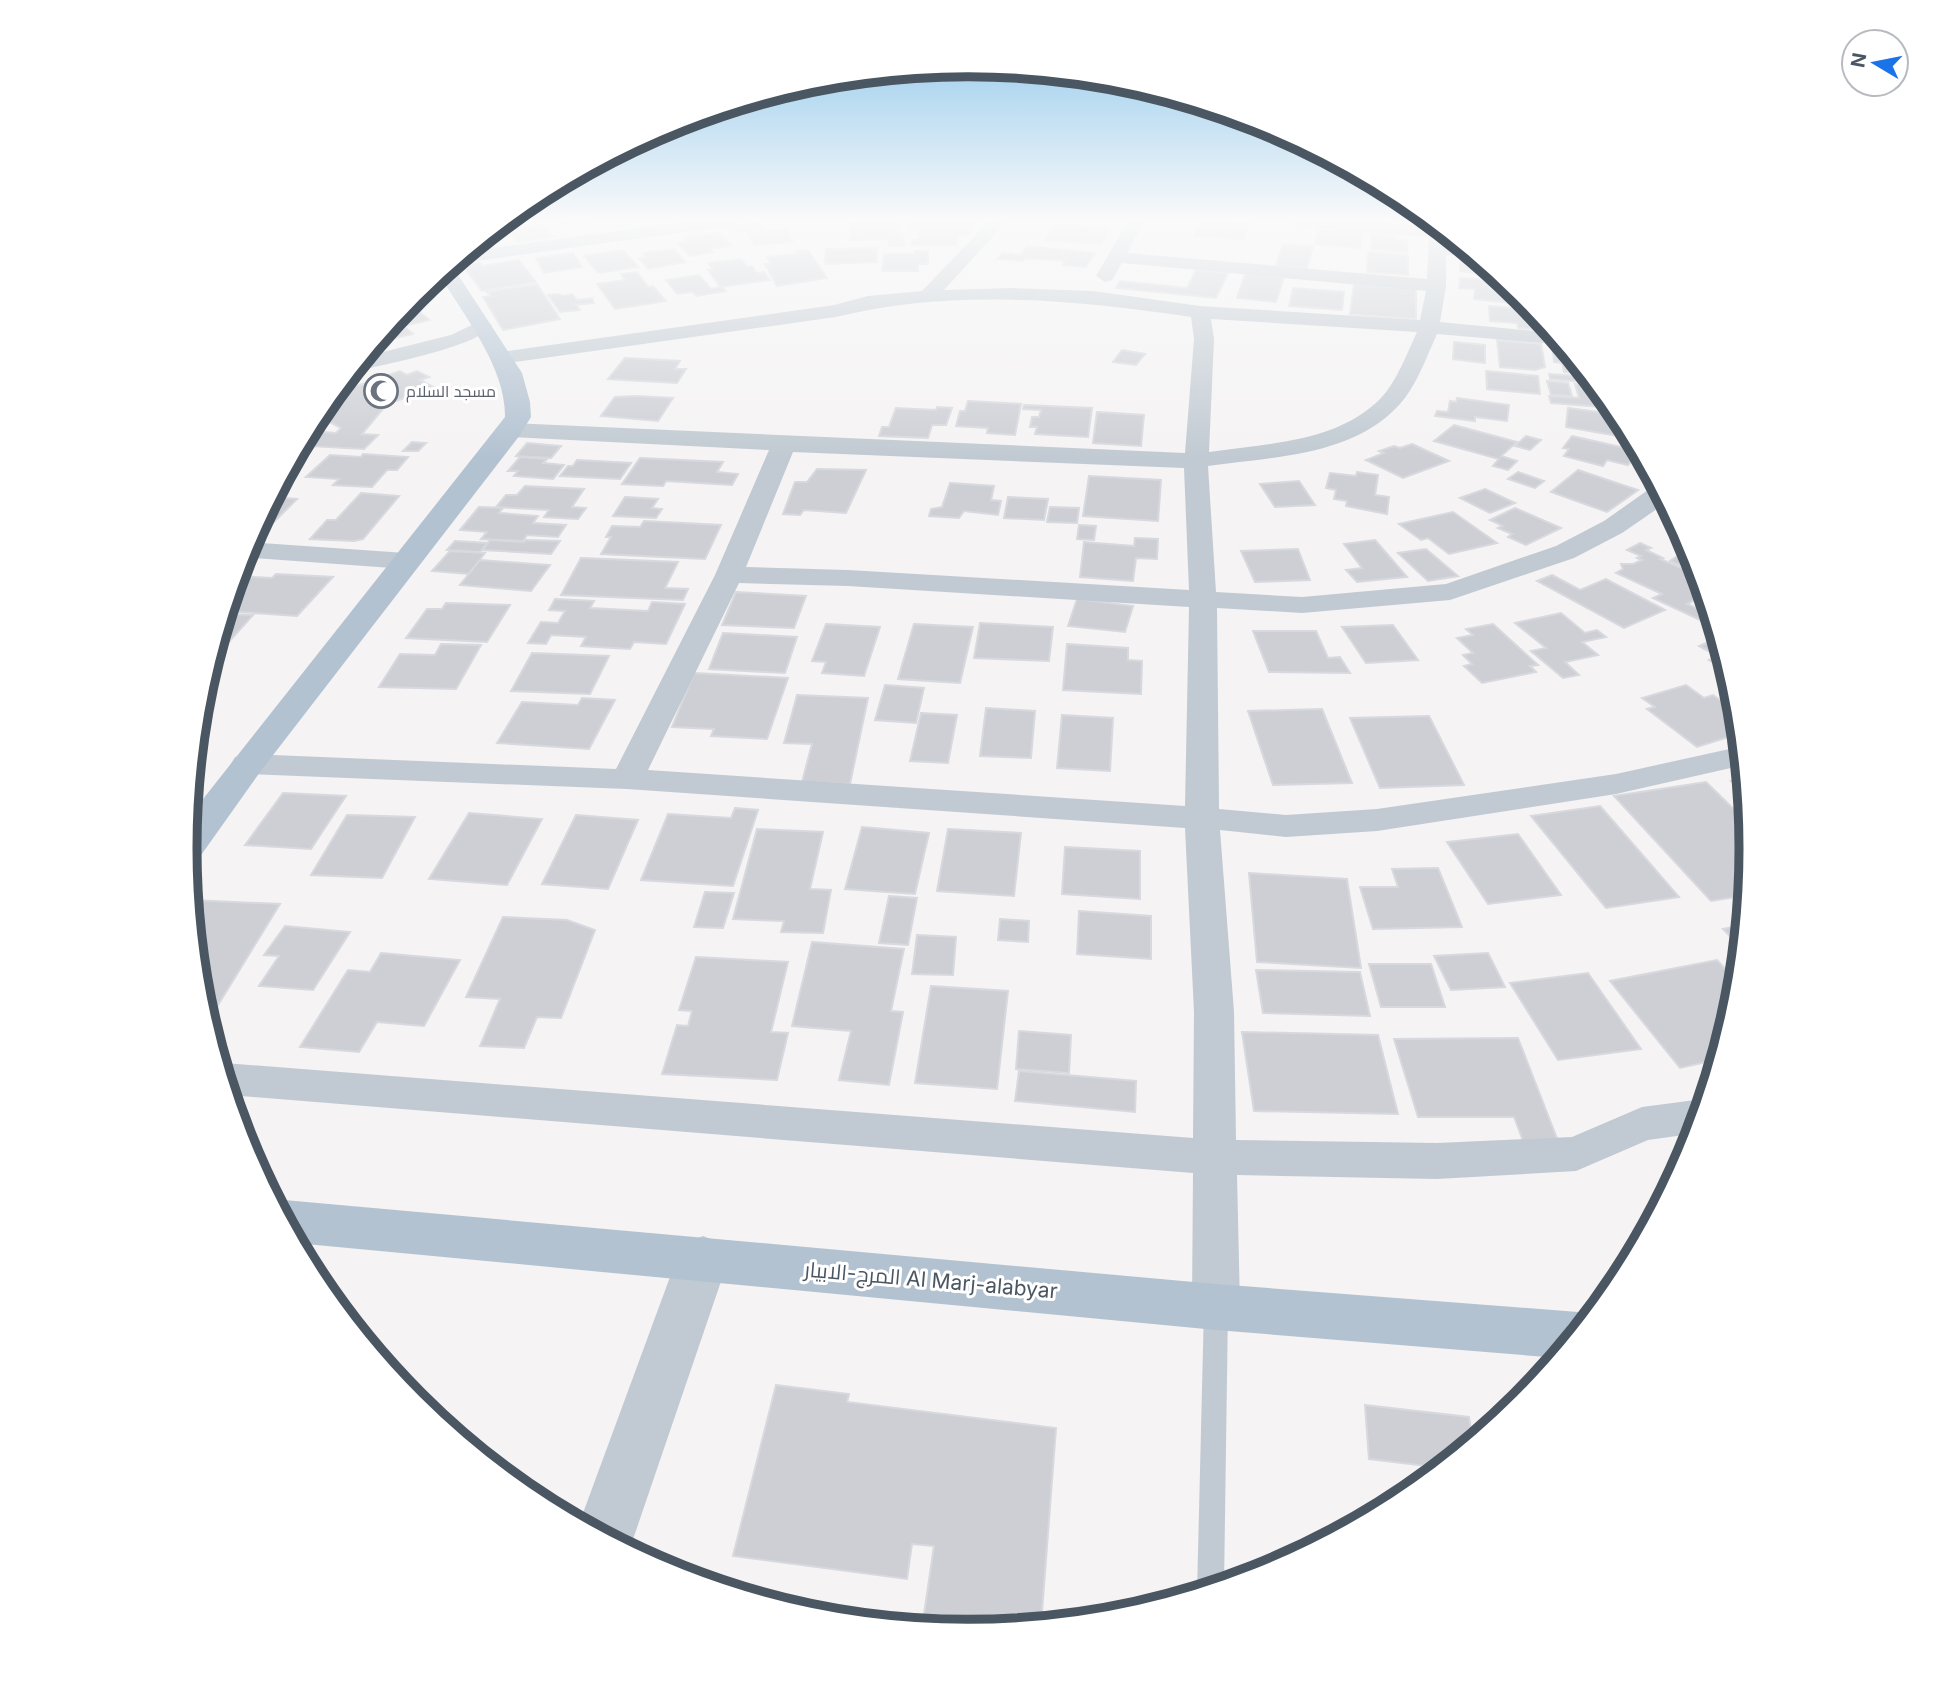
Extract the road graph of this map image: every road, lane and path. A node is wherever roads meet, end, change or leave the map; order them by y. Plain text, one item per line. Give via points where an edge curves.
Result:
1 (466, 300) edge
2 (861, 300) edge
3 (886, 300) edge
4 (1116, 300) edge
5 (1434, 300) edge
6 (868, 302) junction
7 (1200, 312) junction
8 (657, 316) dead end
9 (482, 326) junction
10 (1429, 328) junction
11 (1548, 339) edge
12 (571, 348) junction
13 (501, 358) junction
14 (372, 361) edge
15 (511, 430) junction
16 (781, 444) junction
17 (1196, 461) junction
18 (1655, 496) edge
19 (257, 551) edge
20 (406, 561) junction
21 (729, 575) junction
22 (1203, 600) junction
23 (1735, 757) edge
24 (247, 764) junction
25 (628, 779) junction
26 (1202, 818) junction
27 (198, 832) edge
28 (233, 1080) edge
29 (1692, 1117) edge
30 (1213, 1157) junction
31 (294, 1222) edge
32 (703, 1258) junction
33 (1216, 1307) junction
34 (1567, 1335) edge
35 (607, 1529) edge
36 (1210, 1581) edge

1 - 9 main road
2 - 6 street
3 - 6 street
4 - 7 street
5 - 10 street
6 - 12 street
7 - 10 street
7 - 17 street via 1205,340
8 - 12 street via 635,320
9 - 13 main road
9 - 14 street via 458,339
10 - 11 street
10 - 17 street via 1406,379 1392,400 1369,420 1342,434 1303,445
12 - 13 street
13 - 15 main road via 519,402
15 - 16 street
15 - 20 main road
16 - 17 street
16 - 21 street via 781,454
17 - 22 street
18 - 22 street via 1613,527 1565,552 1450,592 1302,605
19 - 20 street
20 - 24 main road
21 - 22 street
21 - 25 street
22 - 26 street
23 - 26 street via 1616,784 1377,820 1286,826
24 - 25 street
24 - 27 main road
25 - 26 street
26 - 30 street via 1214,1012
28 - 30 street
29 - 30 street via 1642,1124 1576,1154 1437,1161
30 - 33 street
31 - 32 main road, المرج-الابيار Al Marj-alabyar
32 - 33 main road, المرج-الابيار Al Marj-alabyar
32 - 35 street
33 - 34 main road, المرج-الابيار Al Marj-alabyar
33 - 36 lane

